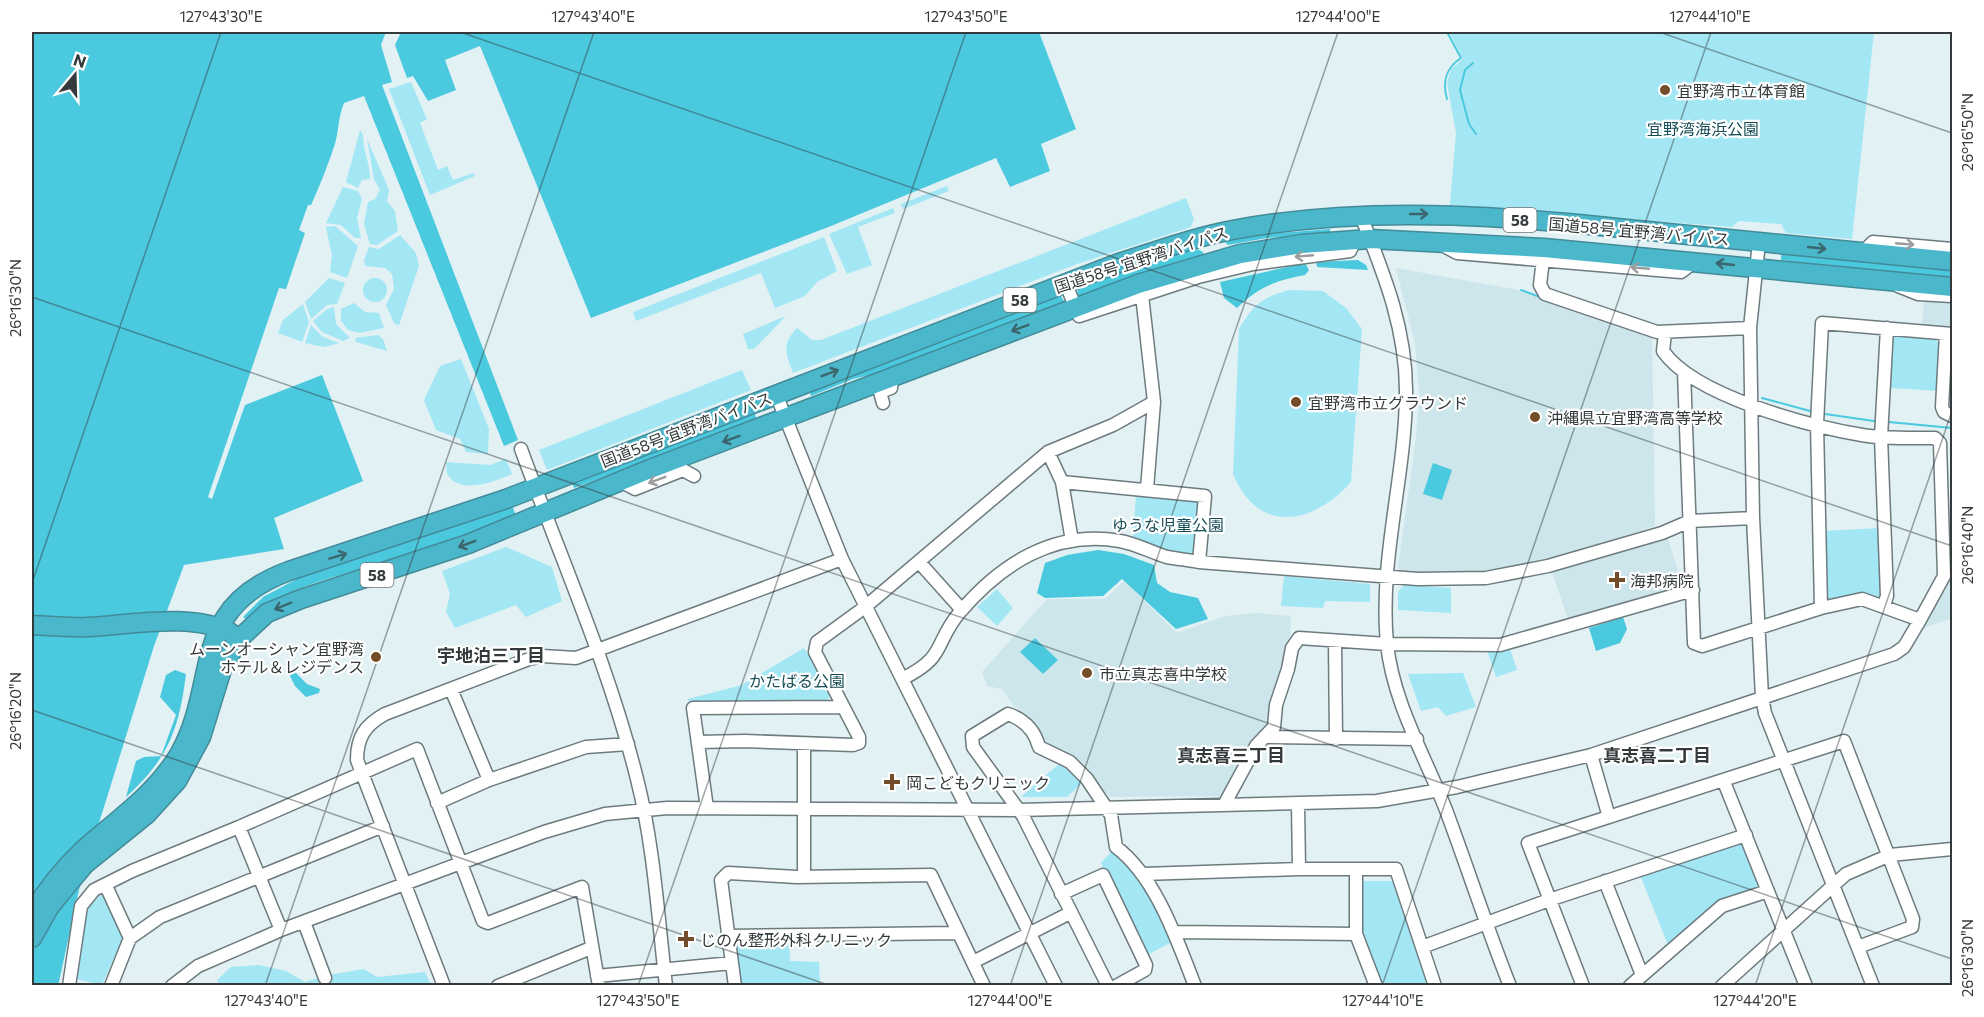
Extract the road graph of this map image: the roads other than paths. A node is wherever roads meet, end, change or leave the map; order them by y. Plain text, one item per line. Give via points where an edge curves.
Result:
1 (1360, 216) junction
2 (1362, 240) junction
3 (1433, 241) junction
4 (1759, 242) junction
5 (1953, 249) edge
6 (1863, 252) junction
7 (1543, 259) junction
8 (1695, 261) junction
9 (1953, 261) edge
10 (1755, 268) junction
11 (1885, 280) junction
12 (1065, 282) junction
13 (1953, 286) edge
14 (1142, 295) junction
15 (1953, 297) edge
16 (1074, 307) junction
17 (1750, 328) junction
18 (1887, 328) junction
19 (1665, 333) junction
20 (1949, 334) edge
21 (1684, 372) junction
22 (892, 376) junction
23 (776, 394) junction
24 (1154, 402) junction
25 (883, 403) dead end
26 (1751, 406) junction
27 (1953, 416) edge
28 (785, 418) junction
29 (1817, 424) junction
30 (1881, 437) junction
31 (522, 449) dead end
32 (1048, 452) junction
33 (694, 476) dead end
34 (620, 481) junction
35 (1062, 482) junction
36 (535, 487) junction
37 (1147, 489) junction
38 (545, 512) junction
39 (1753, 518) junction
40 (1690, 521) junction
41 (1072, 541) junction
42 (842, 559) junction
43 (919, 562) junction
44 (1199, 562) junction
45 (1385, 577) junction
46 (1693, 590) junction
47 (1884, 605) junction
48 (865, 607) junction
49 (1821, 608) junction
50 (962, 610) junction
51 (1920, 620) junction
52 (32, 625) edge
53 (220, 627) junction
54 (1758, 629) junction
55 (240, 638) junction
56 (1335, 641) junction
57 (1387, 644) junction
58 (598, 649) junction
59 (902, 679) junction
60 (451, 689) junction
61 (1762, 697) junction
62 (843, 707) junction
63 (1264, 737) junction
64 (1336, 739) junction
65 (1416, 739) junction
66 (698, 742) junction
67 (628, 744) junction
68 (804, 744) junction
69 (1591, 755) junction
70 (1784, 759) junction
71 (363, 772) junction
72 (489, 780) junction
73 (1724, 782) junction
74 (1437, 790) junction
75 (437, 803) junction
76 (1298, 804) junction
77 (1224, 805) junction
78 (707, 808) junction
79 (967, 808) junction
80 (1107, 808) junction
81 (644, 809) junction
82 (804, 810) junction
83 (1018, 810) junction
84 (1609, 817) junction
85 (382, 826) junction
86 (239, 827) junction
87 (1746, 835) junction
88 (1953, 849) edge
89 (1890, 855) junction
90 (462, 865) junction
91 (1299, 869) junction
92 (1356, 869) junction
93 (1143, 874) junction
94 (804, 876) junction
95 (258, 877) junction
96 (1605, 881) junction
97 (106, 885) junction
98 (405, 885) junction
99 (1835, 886) junction
100 (1768, 891) junction
101 (1061, 894) junction
102 (1550, 900) junction
103 (1070, 913) junction
104 (32, 914) edge
105 (304, 922) junction
106 (1486, 925) junction
107 (281, 930) junction
108 (1784, 931) junction
109 (1174, 932) junction
110 (956, 933) junction
111 (1030, 933) junction
112 (1356, 934) junction
113 (729, 936) junction
114 (32, 938) edge
115 (130, 938) junction
116 (1422, 947) junction
117 (1858, 947) junction
118 (591, 948) junction
119 (973, 962) junction
120 (732, 963) junction
121 (664, 969) junction
122 (1642, 975) junction
123 (325, 978) dead end
124 (598, 981) edge
125 (69, 986) edge
126 (111, 986) edge
127 (172, 986) edge
128 (444, 986) edge
129 (498, 986) edge
130 (666, 986) edge
131 (735, 986) edge
132 (984, 986) edge
133 (1056, 986) edge
134 (1108, 986) edge
135 (1116, 986) edge
136 (1195, 986) edge
137 (1376, 986) edge
138 (1435, 986) edge
139 (1510, 986) edge
140 (1583, 986) edge
141 (1630, 986) edge
142 (1722, 986) edge
143 (1806, 986) edge
144 (1873, 986) edge

1 - 2 street
1 -> 4 highway, 国道58号 宜野湾バイパス / 58 via 1437,214
1 - 12 highway, 国道58号 宜野湾バイパス / 58 via 1269,224 1209,235
2 - 3 highway, 国道58号 宜野湾バイパス / 58
2 -> 14 street via 1350,251 1253,264
2 - 16 highway, 国道58号 宜野湾バイパス / 58 via 1272,248 1217,259
2 - 45 street via 1392,297 1401,328 1405,374 1402,447
3 - 7 street via 1457,253
3 - 8 highway, 国道58号 宜野湾バイパス / 58
4 -> 6 highway, 国道58号 宜野湾バイパス / 58
4 - 10 street
6 -> 5 street via 1873,242
6 - 9 highway, 国道58号 宜野湾バイパス / 58
8 -> 7 street via 1681,272
7 - 19 street via 1540,285 1545,294
10 -> 8 highway, 国道58号 宜野湾バイパス / 58
10 - 11 highway, 国道58号 宜野湾バイパス / 58
10 - 17 street
11 - 13 highway, 国道58号 宜野湾バイパス / 58
11 - 15 street via 1918,294
12 - 16 street
23 -> 12 highway, 国道58号 宜野湾バイパス / 58
14 - 16 street via 1078,316
14 - 24 street
16 -> 22 highway, 国道58号 宜野湾バイパス / 58
17 - 19 street
17 - 26 street
18 - 20 street
18 - 29 street via 1822,323
18 - 30 street
19 - 21 street via 1663,351
20 - 27 street via 1942,407
21 - 26 street
21 - 40 street
22 - 25 street via 891,388 880,392
22 - 28 highway, 国道58号 宜野湾バイパス / 58
23 - 28 street
23 - 36 highway, 国道58号 宜野湾バイパス / 58
24 - 32 street via 1113,425
24 - 37 street
26 - 29 street
26 - 39 street
28 -> 34 highway, 国道58号 宜野湾バイパス / 58
28 - 42 street
29 - 30 street
29 - 49 street
30 - 47 street via 1887,596
30 - 51 street via 1935,438 1940,443 1944,576
31 - 36 street
32 - 35 street
32 - 43 street
33 -> 34 street via 683,470 635,489
34 - 38 highway, 国道58号 宜野湾バイパス / 58
35 - 37 street
35 - 41 street
36 - 38 street
53 -> 36 highway, 国道58号 宜野湾バイパス / 58 via 247,594 271,578
37 - 44 street via 1205,496
38 -> 55 highway, 国道58号 宜野湾バイパス / 58 via 412,564 286,604 259,619
38 - 58 street
39 - 40 street
39 - 54 street
40 - 45 street via 1662,533 1523,573 1486,578
40 - 46 street
41 - 44 street via 1119,540 1167,557
41 - 50 street via 1024,555
42 - 48 street
42 - 58 street
43 - 48 street
43 - 50 street
44 - 45 street
45 - 57 street
46 - 54 street via 1694,643 1702,646
46 - 57 street via 1500,645
47 - 49 street via 1862,599
47 - 51 street
48 - 59 street
48 - 62 street via 814,646
49 - 54 street
50 - 59 street via 936,656 923,669
51 - 61 street via 1904,647 1894,654
52 - 53 highway via 84,627 178,622
53 - 55 highway
53 - 104 highway, 58 via 206,661 193,724 182,749 154,788 64,869
54 - 61 street
55 - 114 highway, 58 via 218,679 201,737 183,772 154,806 96,854 61,891
56 - 57 street
56 - 63 street via 1299,638 1292,648 1274,727
56 - 64 street
57 - 65 street via 1397,689
58 - 60 street via 576,658 529,659
58 - 67 street
59 - 79 street
60 - 71 street via 373,721 357,744 357,760
60 - 72 street
61 - 69 street
61 - 70 street
62 - 66 street via 693,708
62 - 68 street via 859,743
63 - 64 street
63 - 77 street
64 - 65 street
65 - 74 street
66 - 68 street
66 - 78 street
67 - 72 street via 586,747
67 - 81 street
68 - 82 street
69 - 74 street
69 - 84 street
70 - 73 street
70 - 89 street via 1844,741
70 - 99 street
71 - 75 street via 417,750
71 - 85 street
71 - 86 street
72 - 75 street
73 - 84 street
73 - 87 street
74 - 76 street via 1377,801
74 - 106 street
75 - 90 street
76 - 77 street
76 - 91 street
77 - 80 street
78 - 81 street
78 - 82 street
79 - 82 street
79 - 83 street
79 - 111 street
80 - 83 street
80 - 83 street via 1070,762 1039,747 1021,718 1008,714 972,736 973,747
80 - 93 street via 1116,847
81 - 90 street via 580,819
81 - 121 street
82 - 94 street
83 - 101 street
84 - 102 street via 1528,843
85 - 95 street
85 - 98 street
86 - 95 street
86 - 97 street
87 - 96 street
87 - 100 street
88 - 89 street
89 - 99 street via 1846,874
89 - 117 street via 1913,919 1912,927
90 - 98 street
90 - 118 street via 483,921 488,923 582,887
91 - 92 street
91 - 93 street
92 - 112 street
92 - 116 street via 1396,869
93 - 109 street
94 - 110 street via 931,875
94 - 113 street via 728,873 721,880
95 - 107 street
95 - 115 street via 160,917
96 - 102 street
96 - 122 street
97 - 115 street
97 - 125 street via 94,890 81,906
98 - 105 street
98 - 128 street
99 - 108 street
99 - 117 street
100 - 108 street
100 - 122 street via 1722,906
101 - 103 street
101 - 135 street via 1102,875 1146,965 1145,970
102 - 106 street
102 - 140 street
103 - 111 street
103 - 134 street
105 - 107 street
105 - 123 street
106 - 116 street
106 - 139 street
107 - 127 street via 198,966
108 - 142 street
108 - 143 street
109 - 112 street
109 - 136 street
110 - 113 street
110 - 119 street
111 - 119 street
111 - 133 street
112 - 137 street
113 - 120 street
115 - 126 street
116 - 138 street
117 - 144 street
118 - 124 street
118 - 129 street
119 - 132 street
120 - 121 street
120 - 131 street
121 - 124 street
121 - 130 street
122 - 141 street

